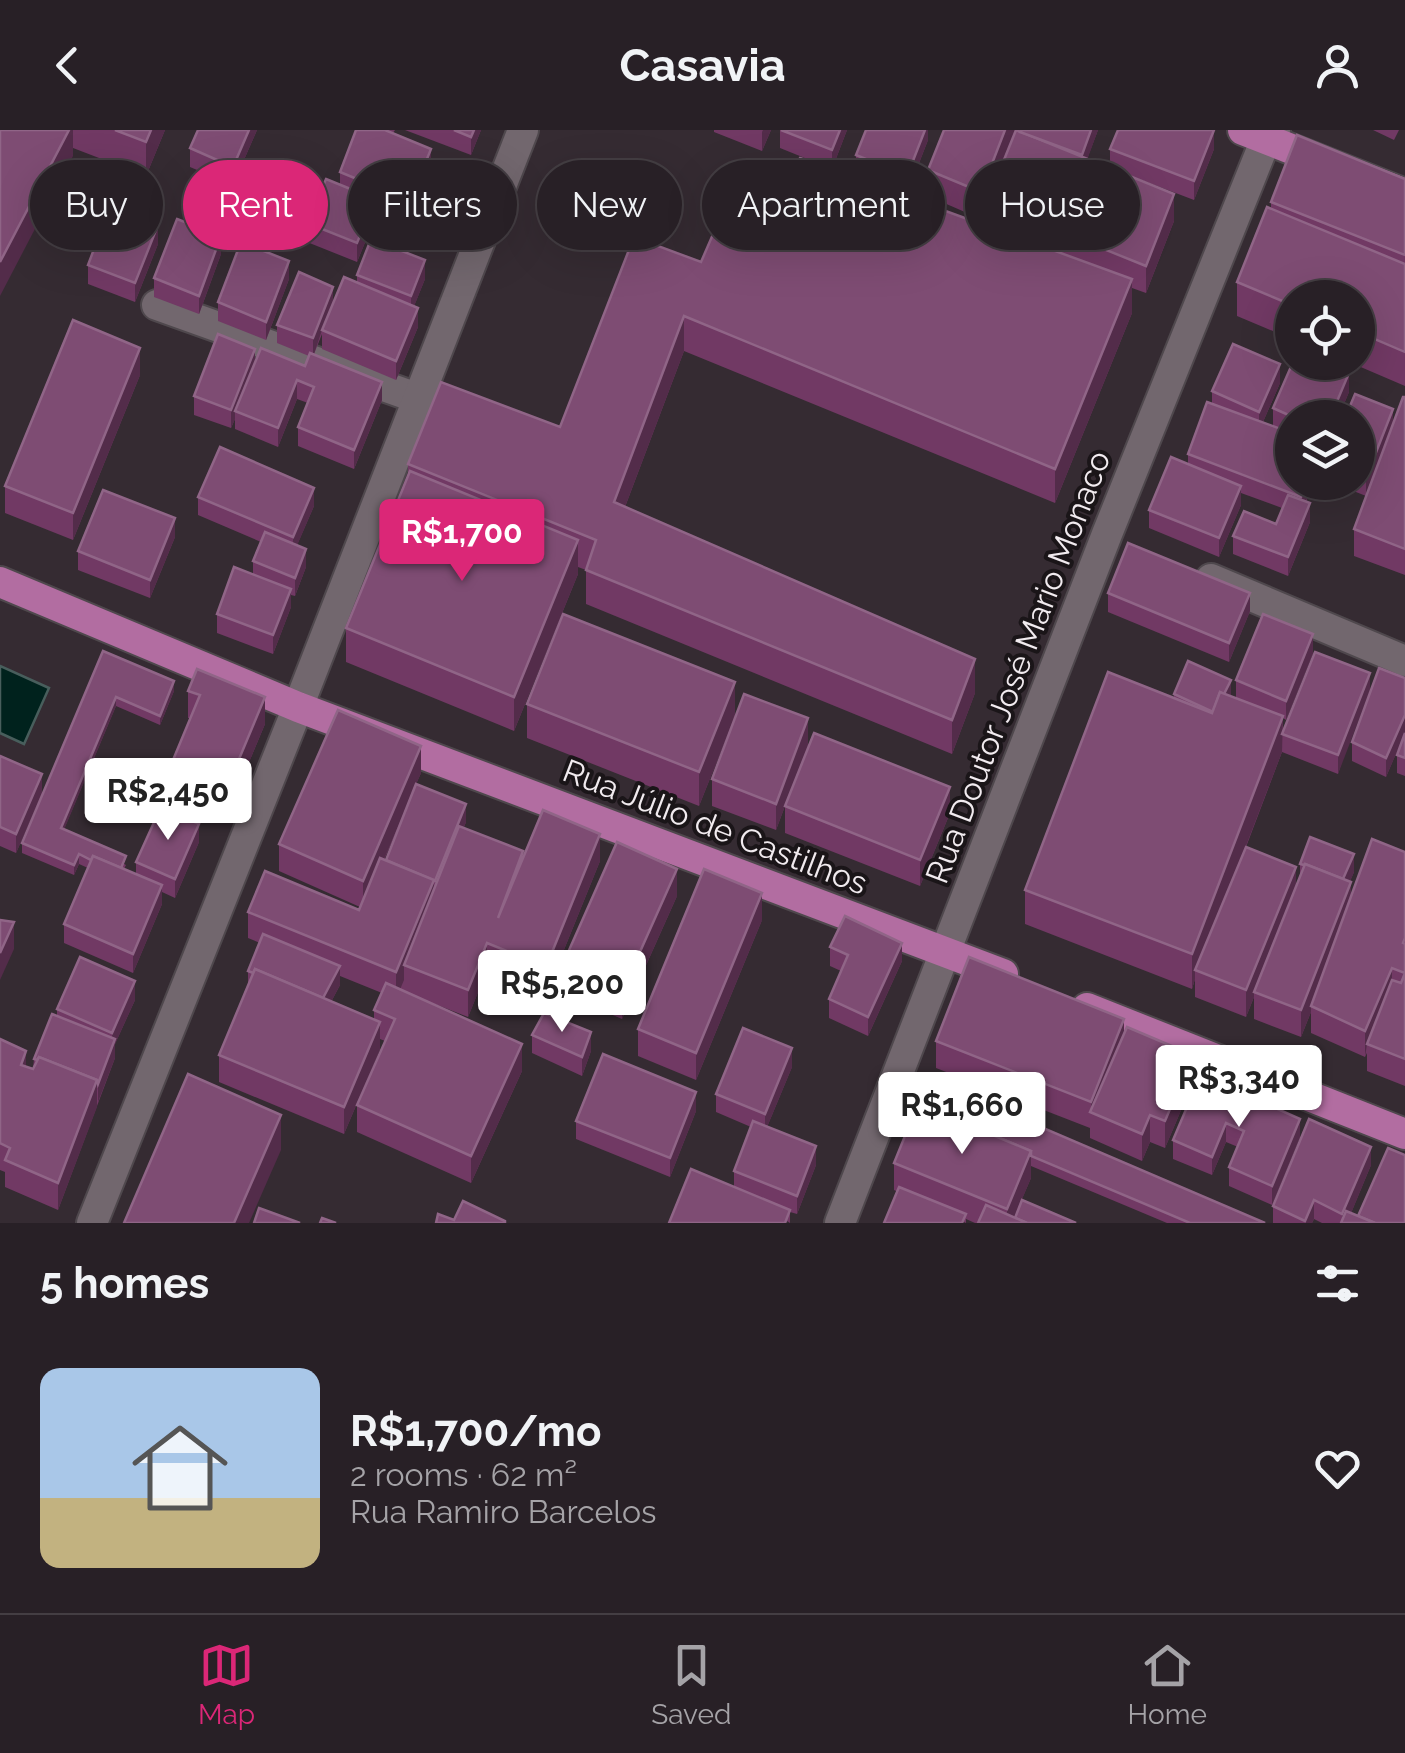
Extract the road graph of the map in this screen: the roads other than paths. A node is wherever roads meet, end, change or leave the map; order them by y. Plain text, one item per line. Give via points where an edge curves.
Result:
1 (523, 130) edge
2 (1261, 133) edge
3 (1405, 194) edge
4 (156, 304) dead end
5 (226, 332) junction
6 (211, 361) edge
7 (417, 398) junction
8 (1107, 534) junction
9 (1142, 549) edge
10 (1177, 564) edge
11 (0, 582) edge
12 (1405, 661) edge
13 (298, 706) junction
14 (944, 951) junction
15 (1405, 1134) edge
16 (92, 1223) edge
17 (840, 1223) edge

1 - 7 street
2 - 3 main road
2 - 8 street, Rua Doutor José Mario Monaco
4 - 5 street
5 - 6 street
5 - 7 street
7 - 13 street
8 - 9 street
8 - 14 street, Rua Doutor José Mario Monaco
10 - 12 street
11 - 13 main road, Rua Júlio de Castilhos
13 - 14 main road, Rua Júlio de Castilhos
13 - 16 street
14 - 15 main road, Rua Júlio de Castilhos
14 - 17 street, Rua Doutor José Mario Monaco

